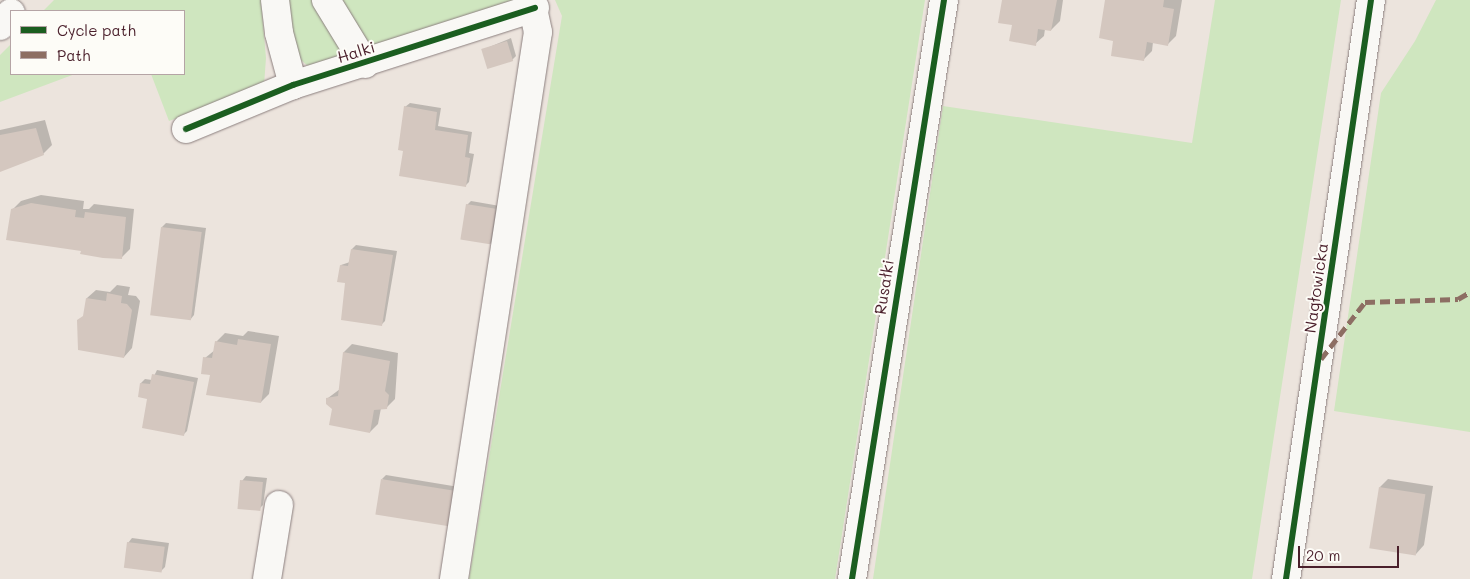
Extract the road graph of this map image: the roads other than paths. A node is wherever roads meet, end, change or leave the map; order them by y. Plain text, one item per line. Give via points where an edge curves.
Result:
1 (23, 0) edge
2 (275, 0) edge
3 (326, 0) edge
4 (944, 0) edge
5 (1371, 0) edge
6 (533, 4) edge
7 (14, 10) edge
8 (10, 14) edge
9 (0, 26) edge
10 (365, 64) junction
11 (293, 85) junction
12 (186, 129) dead end
13 (279, 505) dead end
14 (267, 579) edge
15 (454, 579) edge
16 (852, 579) edge
17 (1286, 579) edge

1 - 7 street
2 - 11 street via 279,33
3 - 10 street
4 - 16 street, Rusałki
5 - 17 street, Nagłowicka
6 - 10 street, Halki
6 - 15 street via 538,32
8 - 9 street
10 - 11 street, Halki
11 - 12 street, Halki
13 - 14 street

